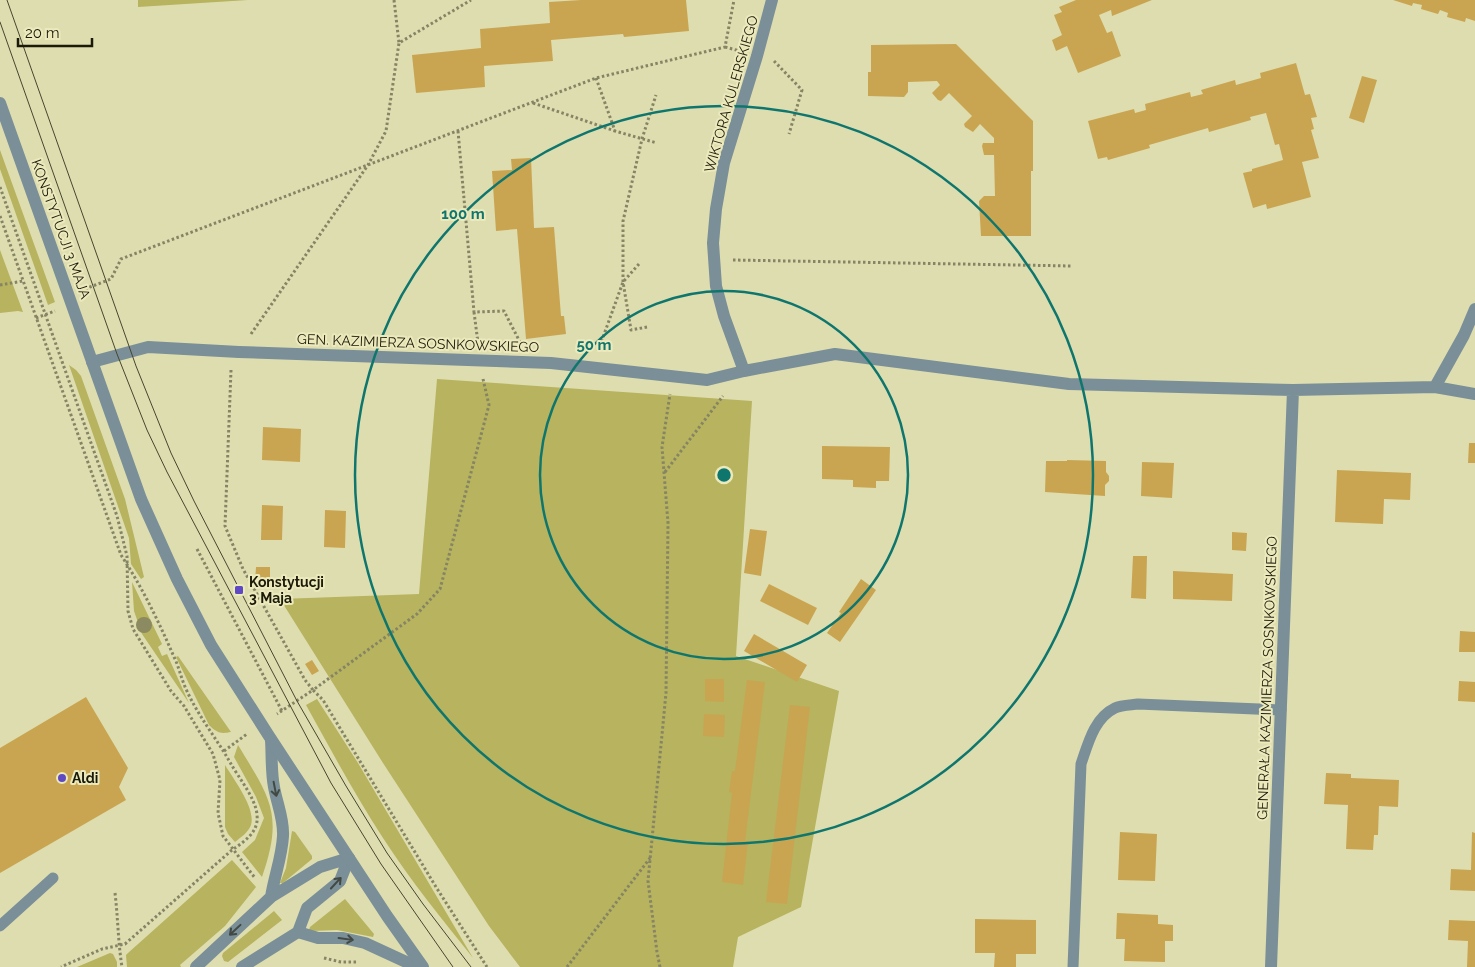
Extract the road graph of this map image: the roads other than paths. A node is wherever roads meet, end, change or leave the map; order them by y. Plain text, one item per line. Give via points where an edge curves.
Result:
1 (772, 0) edge
2 (0, 103) edge
3 (1475, 309) edge
4 (92, 362) junction
5 (744, 371) junction
6 (1435, 386) junction
7 (1293, 390) junction
8 (1475, 394) edge
9 (1281, 710) junction
10 (271, 740) junction
11 (349, 858) junction
12 (53, 878) dead end
13 (271, 897) junction
14 (0, 926) edge
15 (298, 932) junction
16 (196, 967) edge
17 (242, 967) edge
18 (417, 967) edge
19 (424, 967) edge
20 (1073, 967) edge
21 (1271, 967) edge

1 - 5 street, WIKTORA KULERSKIEGO via 724,163 713,243 716,286
2 - 4 street, KONSTYTUCJI 3 MAJA
3 - 6 street
4 - 5 street, GEN. KAZIMIERZA SOSNKOWSKIEGO via 148,347 551,363 707,380
4 - 10 street, KONSTYTUCJI 3 MAJA via 141,499 176,580 211,645
5 - 7 street via 835,354 1069,384
6 - 7 street
6 - 8 street
7 - 9 street, GENERAŁA KAZIMIERZA SOSNKOWSKIEGO
9 - 20 lane via 1138,704 1115,708 1100,719 1081,764
9 - 21 street, GENERAŁA KAZIMIERZA SOSNKOWSKIEGO
10 - 11 street, KONSTYTUCJI 3 MAJA
10 -> 13 street via 274,786 282,816 283,836
11 - 13 street via 320,866
15 -> 11 street via 307,908 340,881
11 - 19 street, KONSTYTUCJI 3 MAJA
12 - 14 lane
13 -> 16 street
15 - 17 street
15 -> 18 street via 318,938 343,938 365,943

